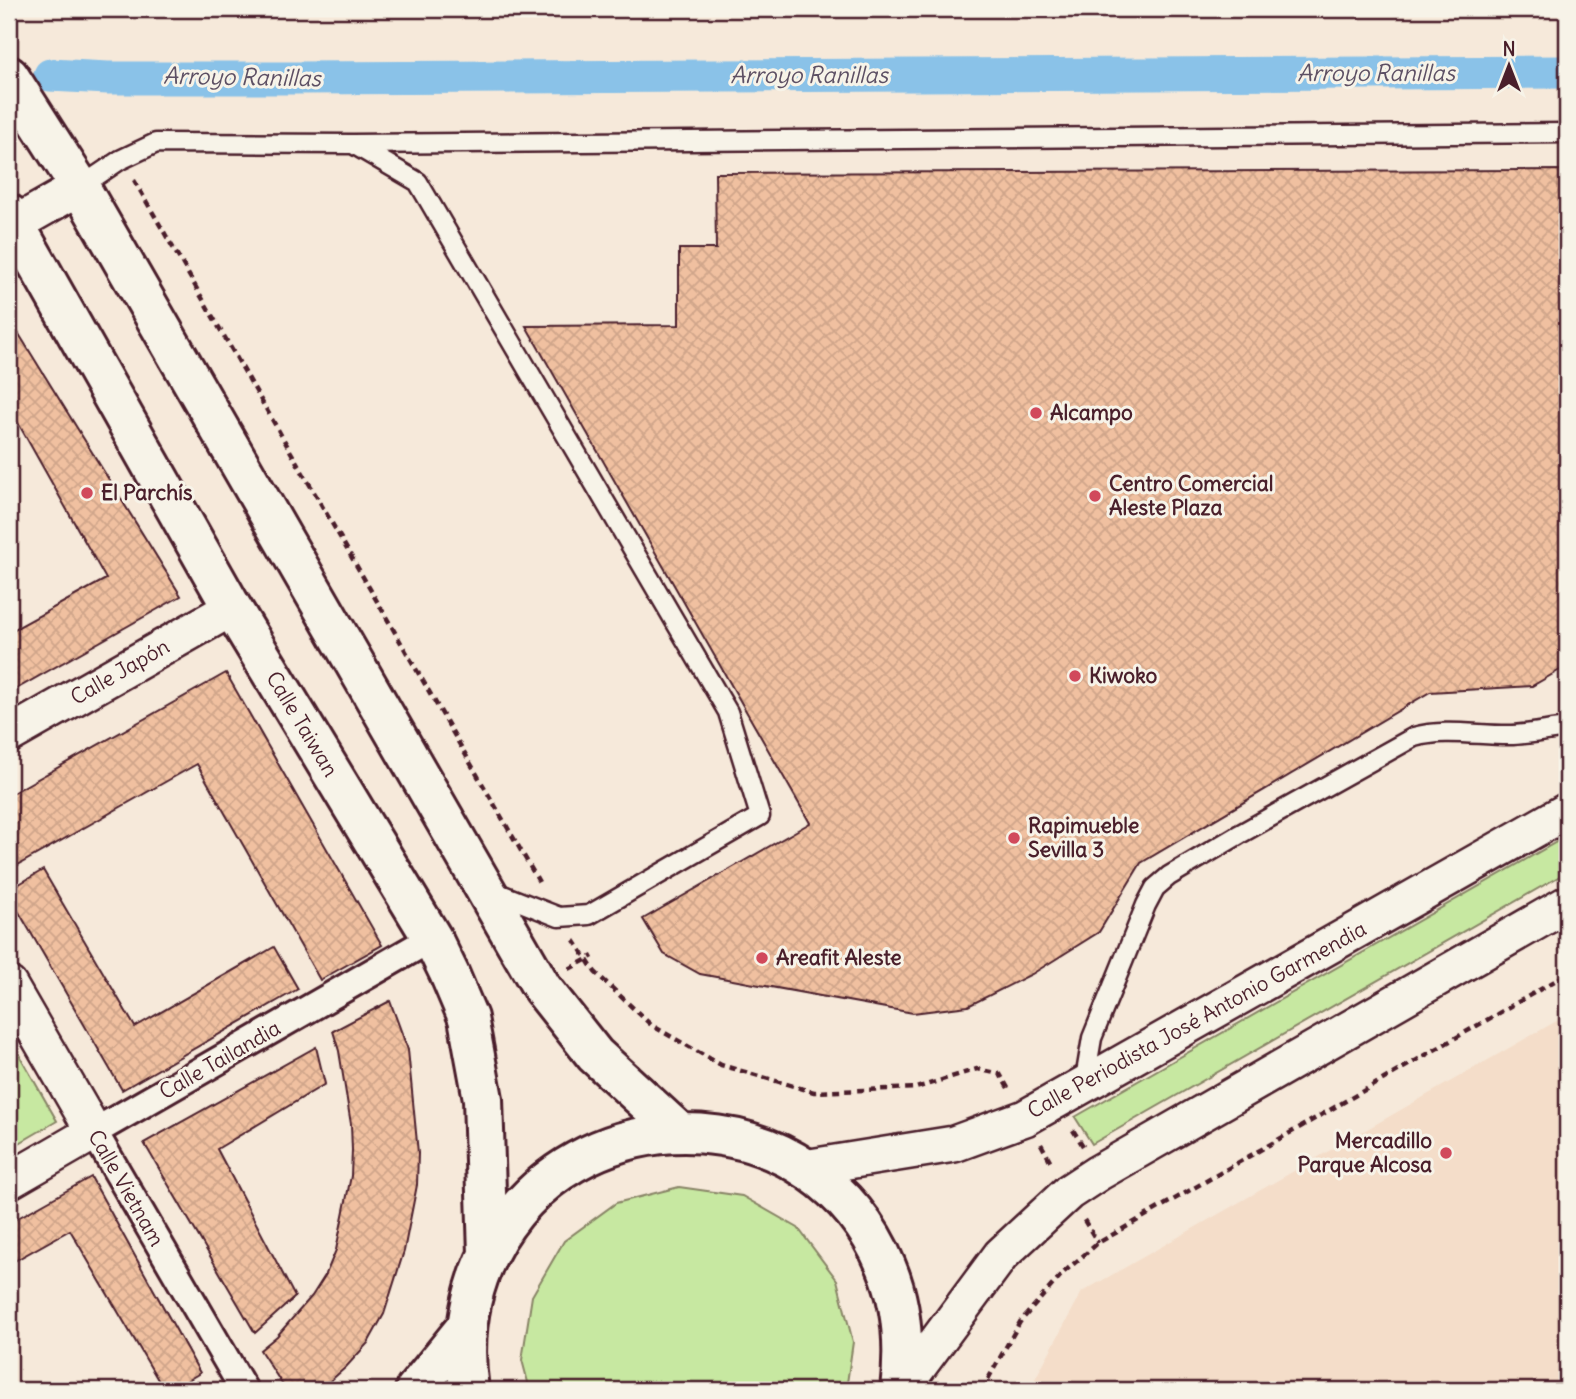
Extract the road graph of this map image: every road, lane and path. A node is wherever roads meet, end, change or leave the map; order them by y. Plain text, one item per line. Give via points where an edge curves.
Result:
1 (9, 76) edge
2 (1567, 133) edge
3 (353, 144) junction
4 (130, 172) dead end
5 (80, 187) junction
6 (11, 220) edge
7 (232, 608) junction
8 (1567, 728) edge
9 (9, 735) edge
10 (1567, 811) edge
11 (484, 888) junction
12 (1567, 904) edge
13 (559, 917) junction
14 (432, 938) junction
15 (593, 956) dead end
16 (587, 959) junction
17 (559, 974) dead end
18 (1567, 974) edge
19 (9, 985) edge
20 (1083, 1086) junction
21 (1025, 1118) junction
22 (1068, 1122) dead end
23 (94, 1132) junction
24 (679, 1132) junction
25 (1083, 1147) dead end
26 (804, 1168) junction
27 (9, 1181) edge
28 (1069, 1192) junction
29 (1098, 1243) junction
30 (488, 1254) junction
31 (467, 1325) junction
32 (244, 1390) edge
33 (415, 1390) edge
34 (470, 1390) edge
35 (900, 1390) edge
36 (983, 1390) edge

1 - 5 street
2 - 3 lane
3 - 5 lane via 156,143
3 - 13 lane via 418,182 728,712 760,816 589,915
4 - 13 path
5 - 6 street
5 - 11 street
6 - 7 street, Calle Taiwan
7 - 9 street, Calle Japón
7 - 14 street, Calle Taiwan
8 - 20 lane via 1513,735 1436,733 1414,737 1169,876 1146,905 1125,953 1091,1038
10 - 20 street, Calle Periodista José Antonio Garmendia
11 - 13 lane
11 - 24 street via 542,988 595,1055
12 - 28 street
13 - 16 path
14 - 23 street, Calle Tailandia
14 - 30 street, Calle Taiwan via 468,1018 483,1098
15 - 16 path
16 - 17 path
16 - 21 path via 652,1025 721,1065 814,1092 916,1088 977,1069 1000,1074
18 - 29 path
19 - 23 street, Calle Vietnam
20 - 21 street, Calle Periodista José Antonio Garmendia
21 - 26 street, Calle Periodista José Antonio Garmendia via 954,1144
21 - 28 path
22 - 25 path
23 - 27 street, Calle Tailandia
23 - 32 street, Calle Vietnam
24 - 26 street via 732,1137
24 - 30 street via 601,1148 566,1166 526,1200
26 - 35 street via 852,1210 886,1266 902,1328
28 - 29 path
28 - 35 street via 1001,1255
29 - 36 path via 1063,1273 1020,1322
30 - 31 street
31 - 33 street
31 - 34 street via 465,1363

